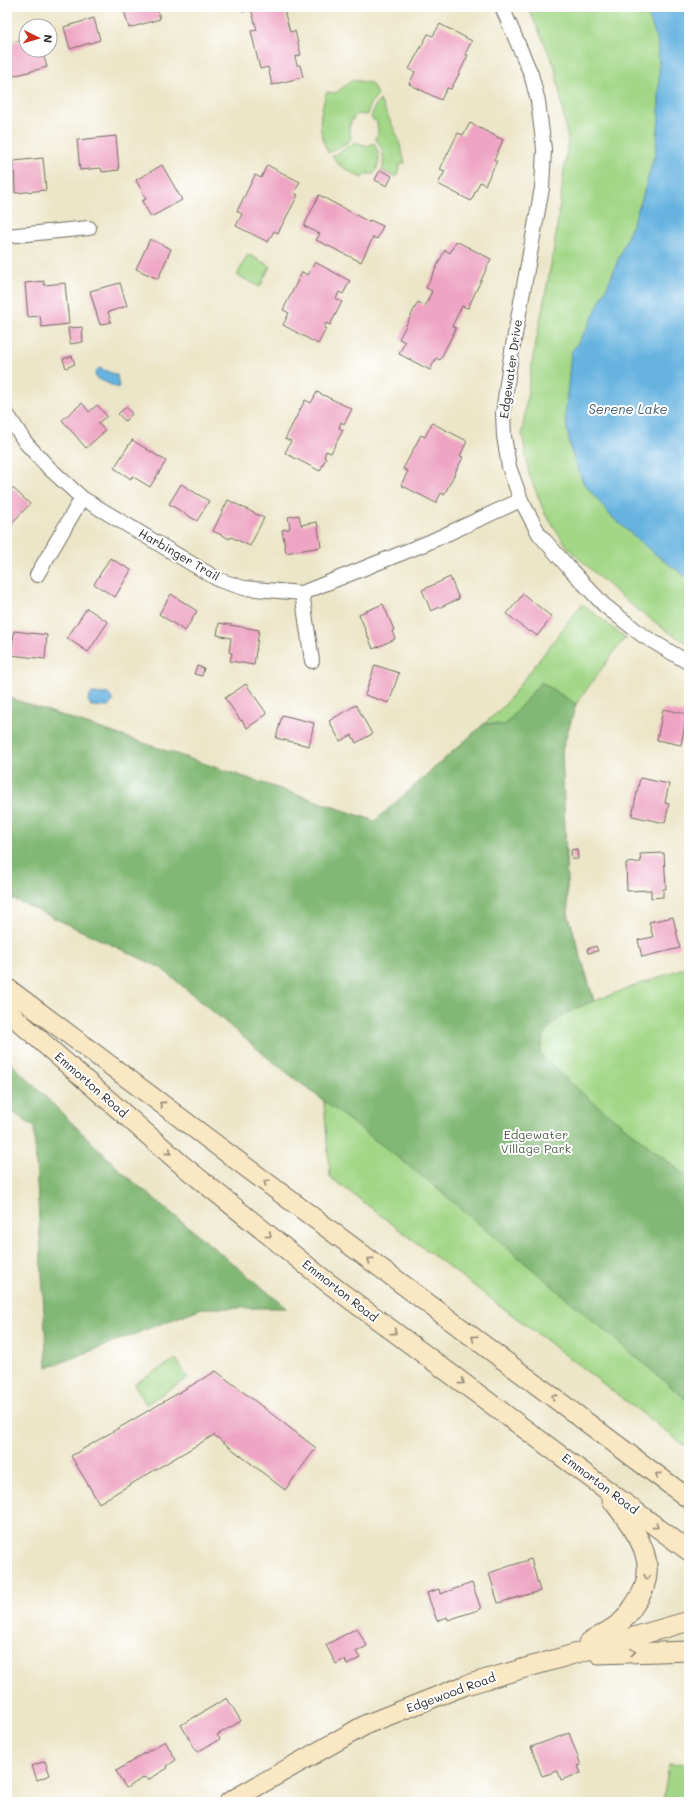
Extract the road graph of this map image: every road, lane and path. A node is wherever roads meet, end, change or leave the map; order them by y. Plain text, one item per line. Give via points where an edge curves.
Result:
1 (502, 7) edge
2 (89, 228) dead end
3 (7, 236) edge
4 (7, 414) edge
5 (82, 498) junction
6 (521, 500) junction
7 (37, 575) dead end
8 (302, 593) junction
9 (312, 661) dead end
10 (689, 663) edge
11 (7, 988) edge
12 (7, 1011) edge
13 (599, 1483) junction
14 (687, 1497) edge
15 (689, 1551) edge
16 (689, 1621) edge
17 (689, 1652) edge
18 (566, 1656) junction
19 (229, 1802) edge

1 - 6 street, Edgewater Drive via 531,74 538,101 544,149 542,188 503,413 509,467
2 - 3 street
4 - 5 street, Harbinger Trail via 30,448
5 - 7 street
5 - 8 street, Harbinger Trail via 219,580 244,588
6 - 8 street, Harbinger Trail via 427,543
6 - 10 street, Edgewater Drive via 539,534 604,605 642,635
8 - 9 street
14 -> 11 main road, Emmorton Road
12 -> 13 main road, Emmorton Road via 181,1164 328,1282
13 -> 15 main road, Emmorton Road
13 -> 18 main road via 634,1530 647,1561 648,1574 644,1592 623,1621
16 - 18 main road, Edgewood Road
18 -> 17 main road
18 - 19 main road, Edgewood Road via 466,1685 367,1724

